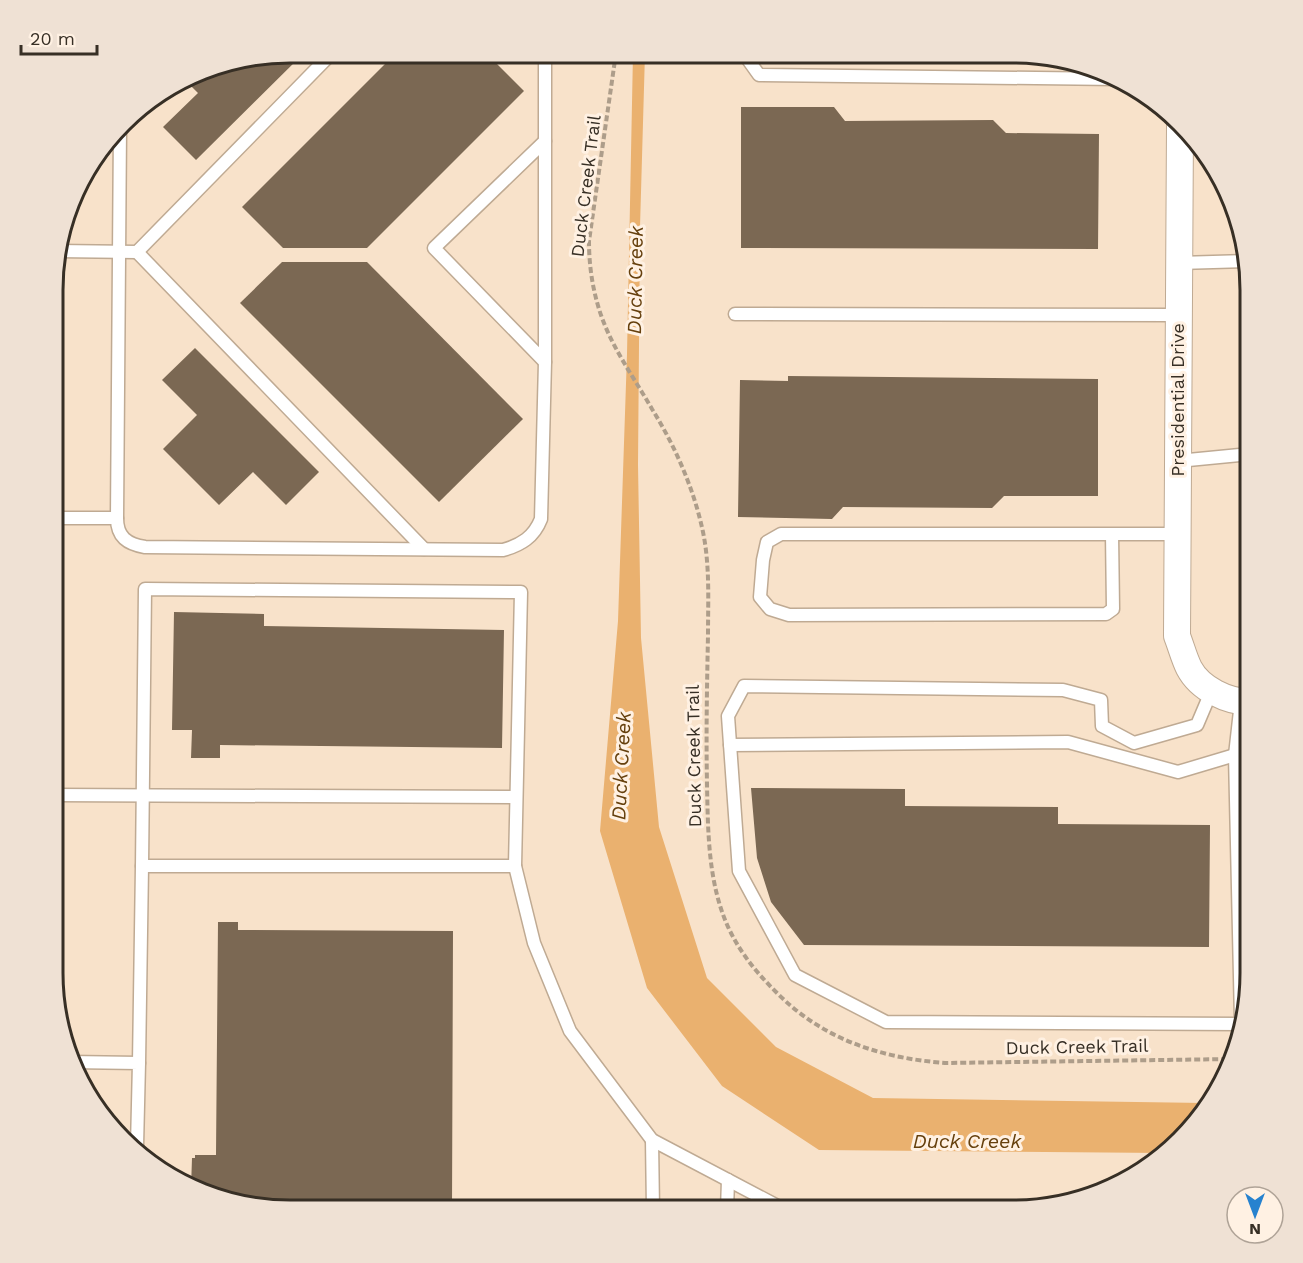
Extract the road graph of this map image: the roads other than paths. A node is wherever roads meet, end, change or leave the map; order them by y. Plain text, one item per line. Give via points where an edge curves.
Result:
1 (322, 63) edge
2 (545, 63) edge
3 (750, 63) edge
4 (1097, 79) edge
5 (1180, 136) edge
6 (120, 139) edge
7 (545, 141) junction
8 (66, 251) edge
9 (118, 252) junction
10 (137, 252) junction
11 (1238, 261) edge
12 (1179, 263) junction
13 (735, 314) dead end
14 (1179, 315) junction
15 (544, 362) junction
16 (1240, 455) edge
17 (1178, 461) junction
18 (63, 518) edge
19 (117, 518) junction
20 (1112, 534) junction
21 (1177, 534) junction
22 (424, 549) junction
23 (1211, 692) junction
24 (1240, 701) edge
25 (1240, 728) edge
26 (1134, 743) junction
27 (730, 745) junction
28 (1235, 755) junction
29 (1240, 755) edge
30 (1132, 759) junction
31 (63, 795) edge
32 (143, 795) junction
33 (515, 797) junction
34 (142, 866) junction
35 (515, 866) junction
36 (1240, 978) edge
37 (1234, 1023) edge
38 (81, 1062) edge
39 (139, 1062) junction
40 (652, 1140) junction
41 (137, 1141) edge
42 (728, 1180) junction
43 (653, 1200) edge
44 (727, 1200) edge
45 (766, 1200) edge

1 - 10 lane
2 - 7 lane
3 - 4 lane via 759,75
5 - 12 street, Presidential Drive
6 - 9 lane
7 - 15 lane
7 - 15 lane via 434,248
8 - 9 lane
9 - 10 lane
9 - 19 lane
10 - 22 lane
11 - 12 lane
12 - 14 street, Presidential Drive
13 - 14 lane
14 - 17 street, Presidential Drive
15 - 22 lane via 538,526 524,542 503,550
16 - 17 lane
17 - 21 street, Presidential Drive
18 - 19 lane
19 - 22 lane via 120,535 127,542 145,547
20 - 20 lane via 781,534 767,542 760,597 770,609 789,615 1106,614 1113,609
20 - 21 lane
21 - 23 street, Presidential Drive via 1176,636 1190,670
23 - 24 street
23 - 26 lane via 1197,725
25 - 28 lane
26 - 27 lane via 1102,726 1101,700 1064,690 744,686 728,716
26 - 30 lane
27 - 30 lane via 1068,742
27 - 37 lane via 739,871 795,975 886,1022
28 - 29 lane
28 - 30 lane via 1178,772
28 - 36 lane
31 - 32 lane
32 - 33 lane
32 - 33 lane via 145,589 521,592
32 - 34 lane
33 - 35 lane
34 - 35 lane
34 - 39 lane
35 - 40 lane via 534,943 570,1031
38 - 39 lane
39 - 41 lane
40 - 42 lane
40 - 43 lane
42 - 44 lane
42 - 45 lane

